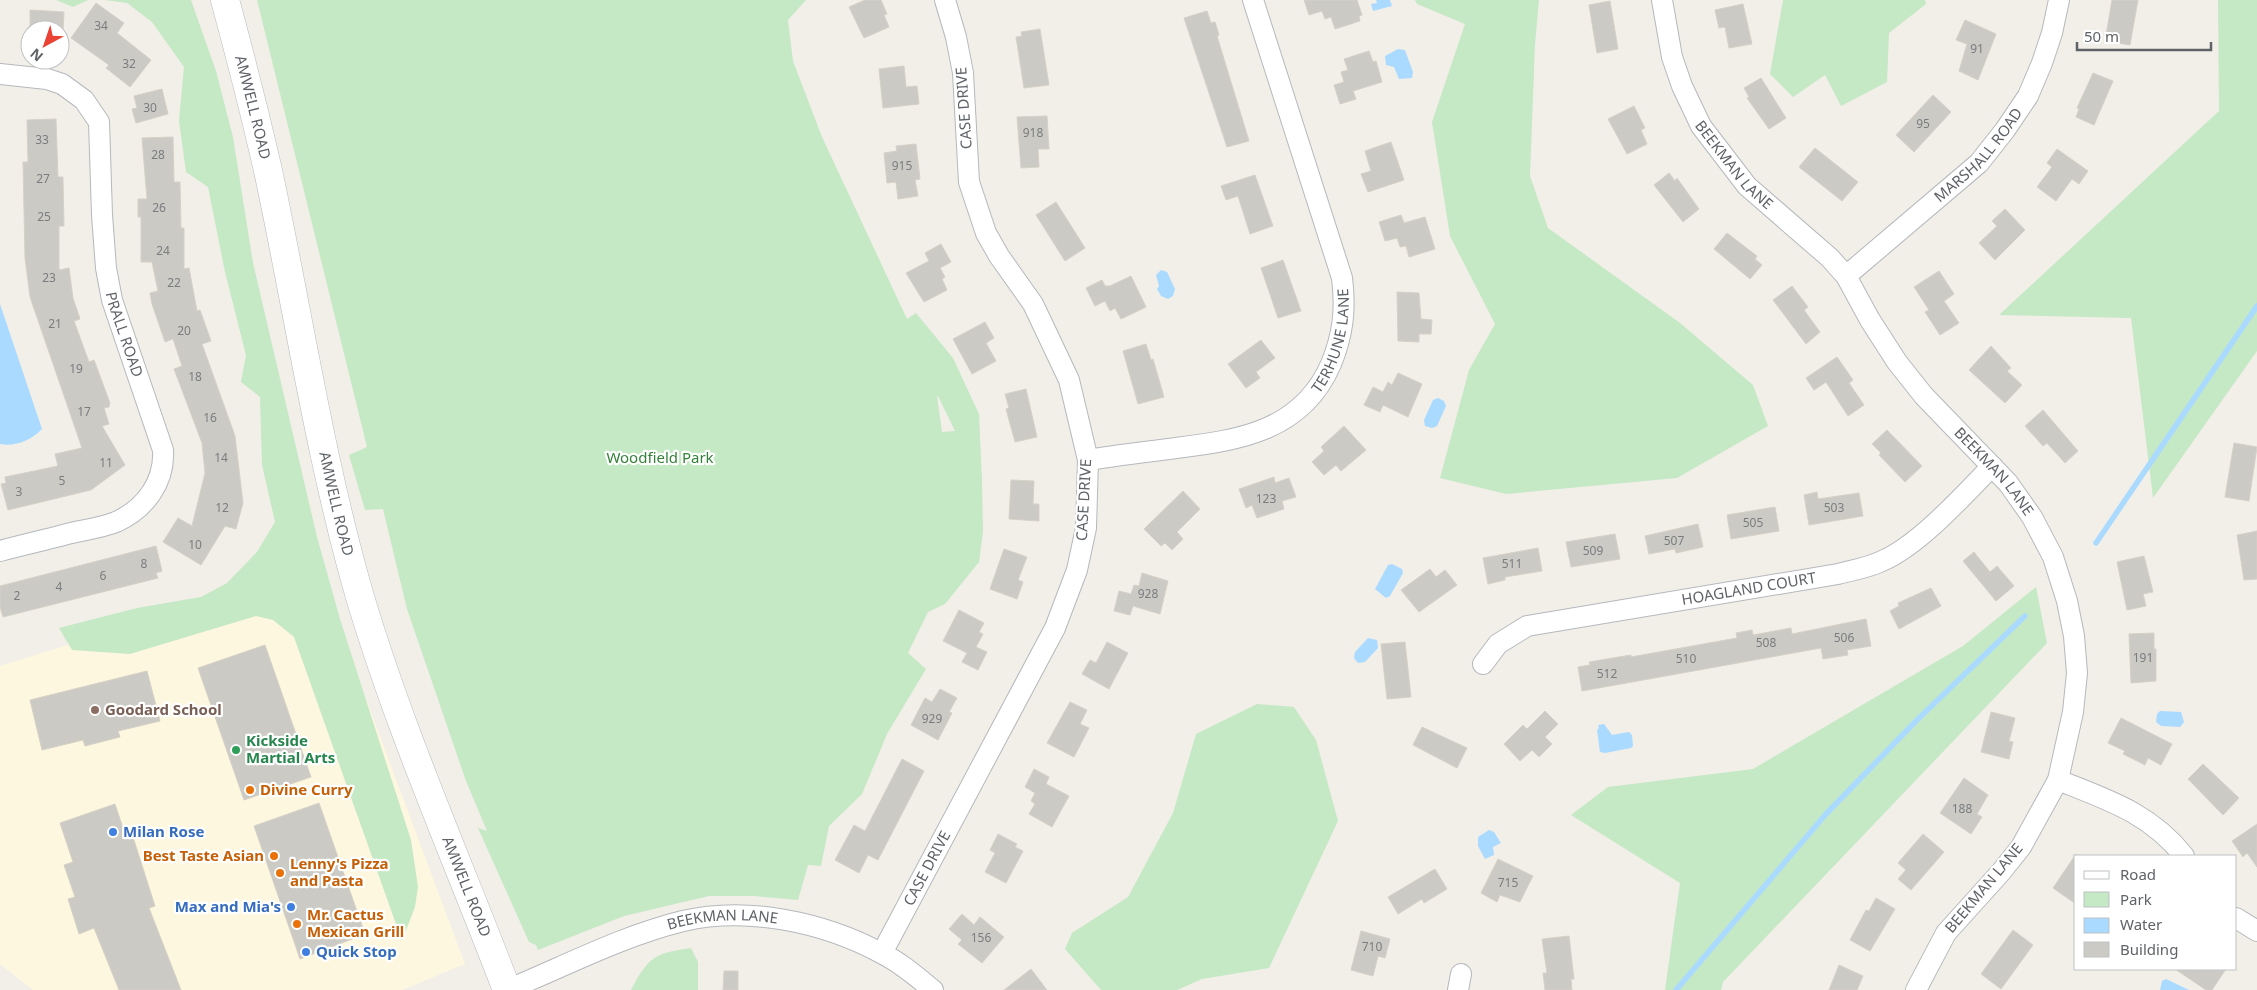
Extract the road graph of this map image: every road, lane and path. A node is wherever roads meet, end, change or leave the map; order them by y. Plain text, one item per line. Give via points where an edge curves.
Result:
1 (225, 0) edge
2 (945, 0) edge
3 (1253, 0) edge
4 (1662, 0) edge
5 (2059, 0) edge
6 (0, 74) edge
7 (1846, 276) junction
8 (1088, 460) junction
9 (1992, 466) junction
10 (0, 551) edge
11 (1483, 664) dead end
12 (2058, 780) junction
13 (2183, 855) edge
14 (2237, 919) edge
15 (2257, 931) edge
16 (882, 953) junction
17 (507, 990) edge
18 (933, 990) edge
19 (1916, 990) edge

1 - 17 main road, AMWELL ROAD via 267,166 328,472 360,595 387,682
2 - 8 street, CASE DRIVE via 963,73 969,182 976,206 999,256 1033,304 1054,345 1068,380
3 - 8 street, TERHUNE LANE via 1342,278 1344,309 1337,349 1326,375 1309,398 1290,416 1264,431 1228,442
4 - 7 street, BEEKMAN LANE via 1672,57 1701,126 1747,186 1830,258
5 - 7 street, MARSHALL ROAD via 2052,33 2028,96 2005,130 1979,163
6 - 10 street, PRALL ROAD via 47,79 62,84 84,100 99,122 102,215 112,300 163,450 164,465 152,492 138,509 115,522
7 - 9 street, BEEKMAN LANE via 1897,362 1924,396
8 - 16 street, CASE DRIVE via 1086,528 1077,570 1056,628
9 - 11 street, HOAGLAND COURT via 1909,544 1883,561 1838,574 1527,626 1498,644
9 - 12 street, BEEKMAN LANE via 2032,517 2053,557 2067,600 2077,673 2073,712
12 - 13 street via 2126,807 2171,840
12 - 19 street, BEEKMAN LANE via 2020,847 1946,934
14 - 15 street
16 - 17 street, BEEKMAN LANE via 842,935 811,926 773,919 712,917 684,921 640,934
16 - 18 street, BEEKMAN LANE

